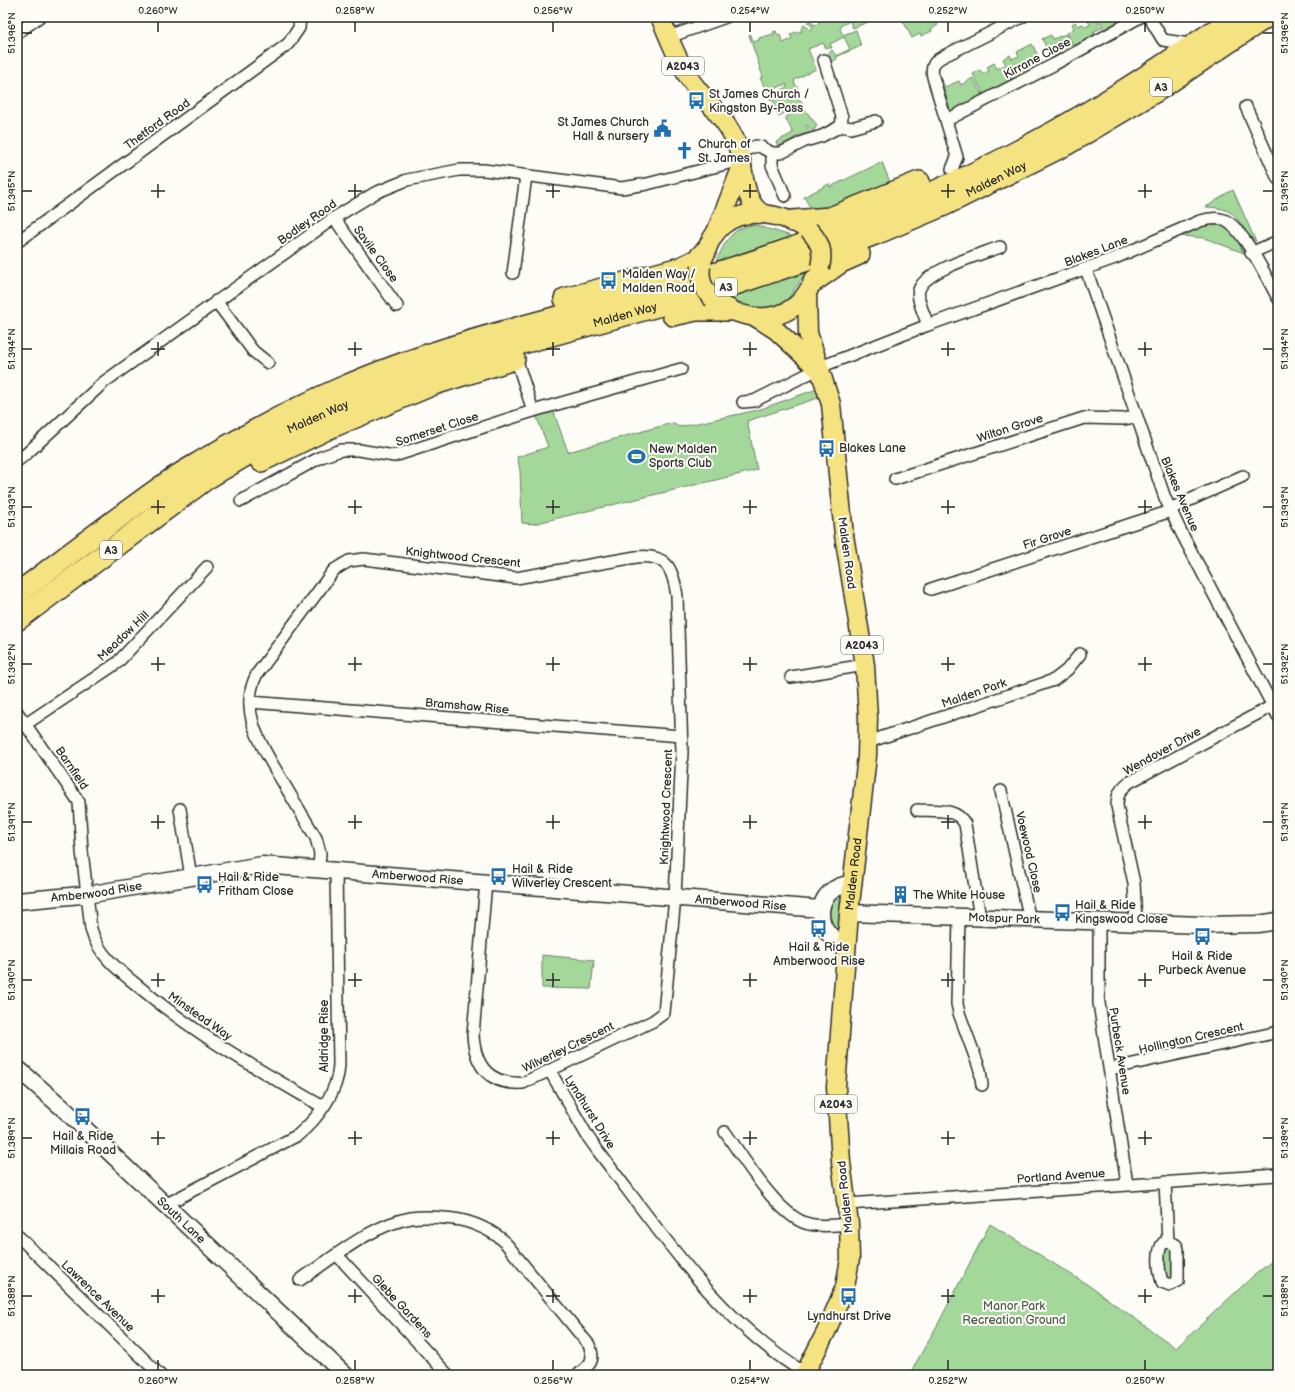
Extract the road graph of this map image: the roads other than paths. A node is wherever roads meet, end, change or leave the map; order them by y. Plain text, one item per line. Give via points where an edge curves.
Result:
1 (39, 17) edge
2 (300, 17) edge
3 (660, 17) edge
4 (726, 17) edge
5 (1022, 17) edge
6 (1140, 17) edge
7 (1148, 17) edge
8 (1246, 20) edge
9 (17, 33) edge
10 (669, 37) junction
11 (1183, 42) junction
12 (824, 60) dead end
13 (1246, 107) dead end
14 (947, 120) junction
15 (876, 121) dead end
16 (842, 126) junction
17 (772, 153) junction
18 (741, 160) junction
19 (952, 168) junction
20 (526, 176) junction
21 (1278, 179) edge
22 (785, 196) dead end
23 (764, 214) junction
24 (334, 218) junction
25 (801, 226) junction
26 (716, 233) junction
27 (1278, 241) edge
28 (17, 242) edge
29 (1000, 247) dead end
30 (1251, 253) junction
31 (703, 259) junction
32 (1086, 269) junction
33 (513, 274) dead end
34 (814, 280) junction
35 (1278, 298) edge
36 (216, 301) junction
37 (721, 304) junction
38 (397, 306) dead end
39 (757, 318) junction
40 (928, 325) junction
41 (516, 358) junction
42 (268, 363) dead end
43 (681, 368) dead end
44 (818, 369) junction
45 (743, 402) dead end
46 (533, 411) junction
47 (1135, 417) junction
48 (17, 460) edge
49 (1243, 476) dead end
50 (895, 478) dead end
51 (206, 479) junction
52 (167, 482) junction
53 (241, 501) dead end
54 (1170, 510) junction
55 (207, 567) dead end
56 (931, 589) dead end
57 (17, 594) edge
58 (17, 620) edge
59 (1080, 654) dead end
60 (865, 665) junction
61 (791, 677) dead end
62 (250, 702) junction
63 (1272, 706) junction
64 (17, 712) edge
65 (1278, 716) edge
66 (26, 724) junction
67 (681, 736) junction
68 (868, 742) junction
69 (1001, 791) dead end
70 (180, 809) dead end
71 (917, 810) dead end
72 (319, 868) junction
73 (336, 870) junction
74 (191, 877) junction
75 (486, 882) junction
76 (852, 884) junction
77 (87, 895) junction
78 (675, 897) junction
79 (17, 901) edge
80 (821, 910) junction
81 (850, 913) junction
82 (959, 917) junction
83 (980, 918) junction
84 (1030, 920) junction
85 (1278, 921) edge
86 (1099, 922) junction
87 (1136, 923) junction
88 (847, 945) junction
89 (1278, 1032) edge
90 (1110, 1069) junction
91 (550, 1071) junction
92 (19, 1073) edge
93 (982, 1086) dead end
94 (323, 1107) junction
95 (725, 1132) dead end
96 (1278, 1174) edge
97 (1166, 1182) junction
98 (1127, 1184) junction
99 (846, 1204) junction
100 (166, 1205) junction
101 (849, 1224) junction
102 (17, 1235) edge
103 (1168, 1242) dead end
104 (337, 1255) junction
105 (300, 1280) dead end
106 (341, 1374) edge
107 (805, 1374) edge
108 (160, 1375) edge
109 (448, 1375) edge
110 (578, 1375) edge

1 - 9 street
2 - 28 street, Thetford Road via 298,28 288,44
3 - 10 main road, A2043
4 - 10 street
5 - 14 street via 936,61 932,66
6 - 14 street, Kirrane Close
7 - 11 street via 1163,40
8 - 11 highway
8 - 34 highway via 1228,51 1155,105 1088,148 949,218 841,262
8 - 51 highway, Malden Way / A3 via 1156,91 1098,126 1005,176 944,205 826,253 723,288 536,338 412,377 290,429
8 - 52 highway, Malden Way / A3 via 1092,110 997,162 938,190 827,236 717,273 525,325 407,362 294,409
10 - 18 main road, A2043 via 688,76 726,124
11 - 19 highway via 1059,113
12 - 16 street via 842,117
13 - 21 street
14 - 19 street via 957,158
15 - 16 street via 851,128
16 - 17 street via 781,153
17 - 18 street, Bodley Road via 756,146
17 - 22 street via 772,165
18 - 20 street, Bodley Road via 622,188
18 - 23 main road, A2043 via 753,206
18 - 26 main road
19 - 25 highway via 843,213
20 - 24 street, Bodley Road via 484,170 433,174 407,180 375,193
20 - 33 street
23 - 25 main road
23 - 26 main road via 732,220
24 - 36 street, Bodley Road
24 - 38 street, Savile Close
25 - 34 main road, bridge via 820,244 822,252
26 - 31 main road
27 - 30 street
29 - 40 street via 943,270 923,283 919,296
30 - 32 street, Blakes Lane via 1238,229 1222,219 1211,218
30 - 35 street, Blakes Lane
31 - 37 main road, bridge via 700,276 702,284
31 - 52 highway via 680,268 457,330 391,352 322,381 259,416 188,460
32 - 40 street, Blakes Lane
32 - 47 street, Blakes Avenue
34 - 39 main road via 789,311 774,317
34 - 44 main road, Malden Road / A2043 via 807,325
36 - 42 street via 253,351
36 - 48 street, Bodley Road via 104,382 25,456
37 - 39 main road
37 - 41 highway
39 - 44 main road, Malden Road / A2043 via 776,330
40 - 44 street, Blakes Lane
41 - 46 street
41 - 51 highway via 434,384 329,428 241,470
43 - 46 street, Somerset Close
44 - 45 street, Blakes Lane via 754,401
44 - 60 main road, Malden Road / A2043 via 824,380 830,404 844,535
46 - 53 street, Somerset Close via 394,456 342,450 321,457
47 - 50 street, Wilton Grove via 1084,418
47 - 54 street, Blakes Avenue
49 - 54 street, Fir Grove
51 - 58 highway, Malden Way / A3
52 - 57 highway, Malden Way / A3
54 - 56 street, Fir Grove
54 - 63 street, Blakes Avenue
55 - 66 street, Meadow Hill via 117,663
59 - 68 street, Malden Park via 1067,670 1054,680
60 - 61 street
60 - 68 main road, Malden Road / A2043
62 - 67 street, Bramshaw Rise
62 - 67 street, Knightwood Crescent via 250,690 257,674 334,570 349,561 364,559 516,578 655,556 667,565 676,585
62 - 72 street, Knightwood Crescent via 257,736 316,838 320,853
63 - 65 street, Blakes Avenue
63 - 87 street, Wendover Drive via 1121,789 1117,796 1117,806 1134,883
64 - 66 street, Barnfield
66 - 77 street, Barnfield via 79,802
67 - 78 street, Knightwood Crescent
68 - 76 main road, Malden Road / A2043
69 - 84 street, Voewood Close
70 - 74 street
71 - 83 street via 950,811 962,818
72 - 73 street, Amberwood Rise
72 - 74 street, Amberwood Rise via 262,865
73 - 75 street, Amberwood Rise
73 - 94 street, Aldridge Rise via 339,1074
74 - 77 street, Amberwood Rise
75 - 78 street, Amberwood Rise
75 - 91 street, Wilverley Crescent via 473,1035 476,1057 490,1076 512,1084 523,1083
76 - 80 street via 836,886
76 - 81 main road, Malden Road / A2043
77 - 79 street, Amberwood Rise
77 - 94 street, Minstead Way via 94,940 109,960 193,1029 249,1065
78 - 80 street, Amberwood Rise
78 - 91 street, Wilverley Crescent via 664,1012 653,1021
80 - 88 street via 823,926 829,935 837,942
81 - 82 street, Motspur Park
81 - 88 main road, Malden Road / A2043
82 - 83 street, Motspur Park
82 - 93 street via 957,1004 980,1070
83 - 84 street, Motspur Park
84 - 86 street, Motspur Park
85 - 87 street, Motspur Park via 1226,925
86 - 87 street, Motspur Park
86 - 90 street, Purbeck Avenue via 1098,993
88 - 99 main road, Malden Road / A2043 via 836,1087
89 - 90 street, Hollington Crescent
90 - 98 street, Purbeck Avenue
91 - 107 street, Lyndhurst Drive via 598,1151 719,1304
92 - 100 street, South Lane via 65,1110
94 - 100 street, Aldridge Rise via 298,1135
95 - 101 street via 789,1215 808,1224
96 - 97 street, Portland Avenue
97 - 98 street, Portland Avenue
97 - 103 street
98 - 99 street, Portland Avenue
99 - 101 main road, Malden Road / A2043
100 - 106 street, South Lane
101 - 107 main road, Malden Road / A2043 via 850,1259 845,1287
102 - 108 street, Lawrence Avenue
104 - 105 street
104 - 109 street, Glebe Gardens
104 - 110 street via 382,1227 410,1218 450,1218 484,1228 502,1240 589,1345 593,1360

